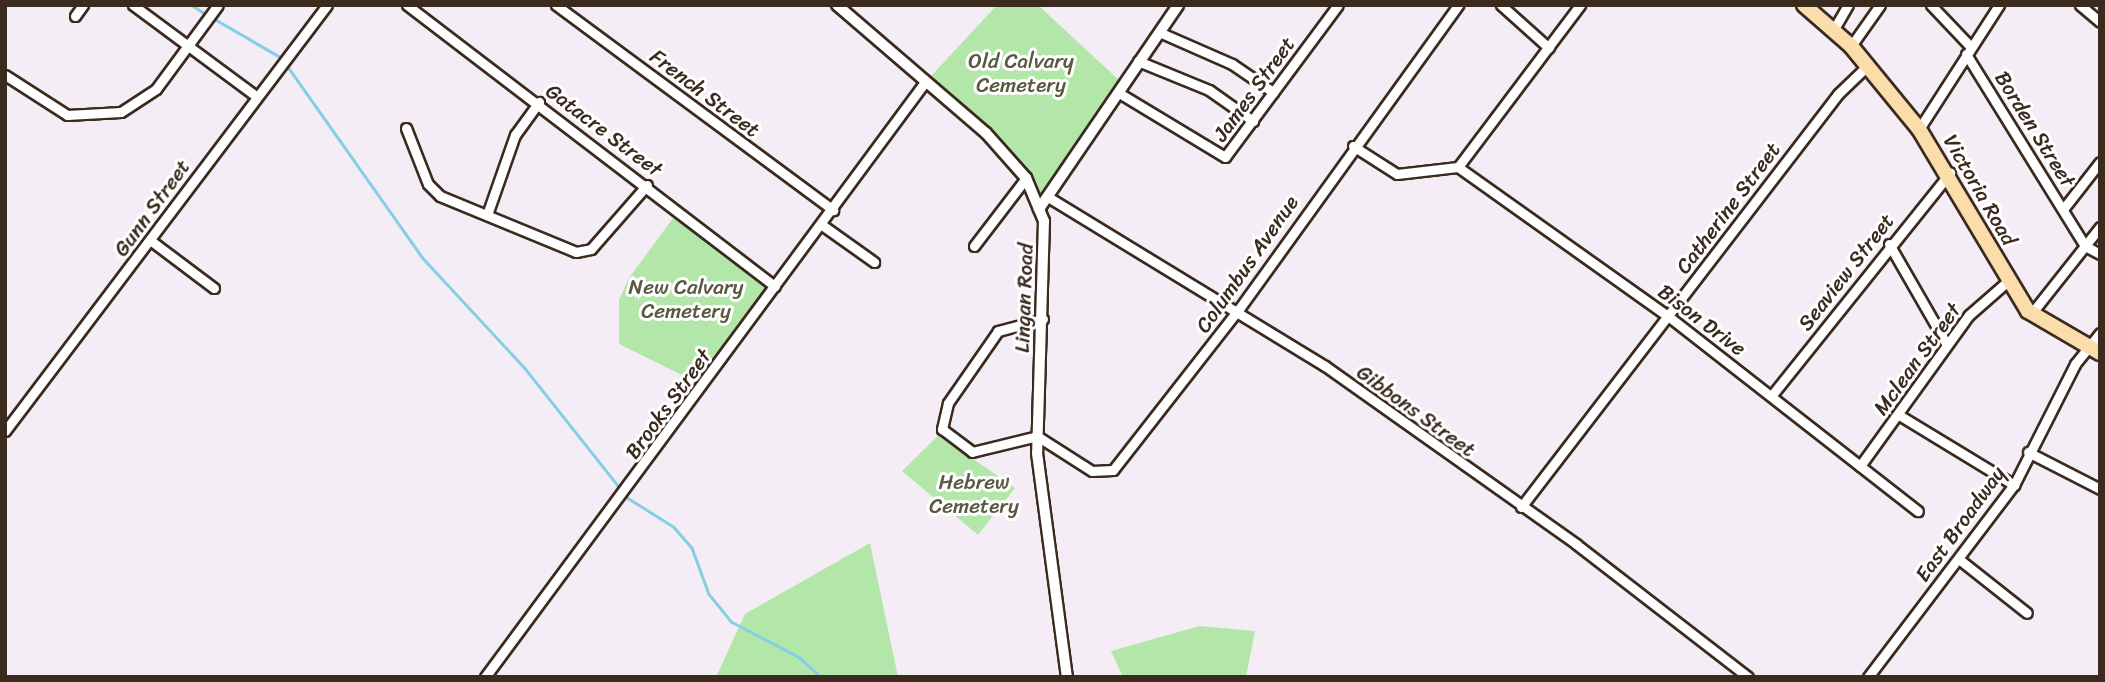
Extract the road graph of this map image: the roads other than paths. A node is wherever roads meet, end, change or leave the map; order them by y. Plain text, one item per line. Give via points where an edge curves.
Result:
1 (83, 5) edge
2 (132, 5) edge
3 (218, 5) edge
4 (327, 5) edge
5 (407, 5) edge
6 (556, 5) edge
7 (838, 5) edge
8 (1178, 5) edge
9 (1338, 5) edge
10 (1458, 5) edge
11 (1501, 5) edge
12 (1580, 5) edge
13 (1804, 5) edge
14 (1849, 5) edge
15 (1880, 5) edge
16 (1931, 5) edge
17 (1999, 5) edge
18 (2080, 5) edge
19 (75, 16) dead end
20 (2100, 22) edge
21 (1834, 29) junction
22 (1159, 32) junction
23 (1850, 46) junction
24 (188, 47) junction
25 (1549, 48) junction
26 (1967, 49) junction
27 (1138, 61) junction
28 (1866, 67) junction
29 (5, 75) edge
30 (925, 82) junction
31 (1273, 92) junction
32 (1119, 93) junction
33 (256, 96) junction
34 (538, 102) junction
35 (1252, 121) junction
36 (406, 128) dead end
37 (1919, 129) junction
38 (1353, 146) junction
39 (2100, 162) edge
40 (1458, 167) junction
41 (1951, 173) junction
42 (1026, 178) junction
43 (647, 185) junction
44 (1048, 197) junction
45 (2064, 208) junction
46 (1039, 209) junction
47 (832, 210) junction
48 (488, 212) junction
49 (822, 225) junction
50 (2100, 227) edge
51 (150, 240) junction
52 (1889, 244) junction
53 (974, 246) dead end
54 (2085, 246) junction
55 (2100, 254) edge
56 (874, 262) dead end
57 (2009, 281) junction
58 (775, 286) junction
59 (214, 288) dead end
60 (1239, 309) junction
61 (2031, 314) junction
62 (1668, 316) junction
63 (1043, 319) junction
64 (2100, 332) edge
65 (1947, 345) junction
66 (2086, 346) junction
67 (2100, 353) edge
68 (1772, 395) junction
69 (1899, 415) junction
70 (5, 431) edge
71 (1037, 436) junction
72 (2028, 452) junction
73 (1860, 466) junction
74 (2014, 485) junction
75 (2100, 489) edge
76 (1521, 507) junction
77 (1918, 511) dead end
78 (1960, 559) junction
79 (2027, 613) dead end
80 (485, 677) edge
81 (1067, 677) edge
82 (1748, 677) edge
83 (1868, 677) edge

1 - 19 street
2 - 24 street
3 - 24 street
4 - 33 street, Gunn Street
5 - 34 street, Gatacre Street
6 - 47 street, French Street
7 - 30 street, Lingan Road
8 - 22 street
9 - 31 street, James Street
10 - 38 street, Columbus Avenue
11 - 25 street
12 - 25 street
13 - 21 main road, Victoria Road
14 - 21 street
15 - 23 street
16 - 26 street, Borden Street
17 - 26 street
18 - 20 street
21 - 23 main road, Victoria Road
22 - 27 street
22 - 31 street via 1232,64
23 - 28 main road, Victoria Road
24 - 29 street via 145,98 100,118 53,109
24 - 33 street
25 - 40 street
26 - 37 street
26 - 45 street, Borden Street
27 - 32 street
27 - 35 street via 1209,90
28 - 37 main road, Victoria Road
28 - 62 street, Catherine Street via 1838,94
30 - 42 street, Lingan Road
30 - 47 street, Brooks Street
31 - 35 street, James Street
32 - 35 street, James Street via 1223,158
32 - 44 street
33 - 51 street, Gunn Street
34 - 43 street, Gatacre Street
34 - 48 street via 515,135
36 - 48 street via 434,191
37 - 41 main road, Victoria Road
38 - 40 street via 1397,174
38 - 60 street, Columbus Avenue
39 - 45 street
40 - 62 street, Bison Drive
41 - 52 street, Seaview Street
41 - 57 main road, Victoria Road
42 - 46 street, Lingan Road
42 - 53 street
43 - 48 street via 582,252
43 - 58 street, Gatacre Street
44 - 46 street
44 - 60 street, Gibbons Street
45 - 54 street, Borden Street
46 - 63 street, Lingan Road via 1046,232
47 - 49 street, Brooks Street
49 - 56 street
49 - 58 street, Brooks Street
50 - 54 street
51 - 59 street
51 - 70 street, Gunn Street
52 - 65 street
52 - 68 street, Seaview Street
54 - 55 street
54 - 61 street
57 - 61 main road, Victoria Road
57 - 65 street, Mclean Street via 1969,315
58 - 80 street, Brooks Street
60 - 71 street, Columbus Avenue via 1113,470 1092,471
60 - 76 street, Gibbons Street
61 - 66 main road, Victoria Road
62 - 68 street, Bison Drive
62 - 76 street, Catherine Street
63 - 71 street, Lingan Road
63 - 71 street via 1000,328 941,420 951,440 972,452
64 - 66 street, East Broadway
65 - 69 street, Mclean Street
66 - 67 main road, Victoria Road
66 - 72 street, East Broadway
68 - 73 street, Bison Drive
69 - 73 street, Mclean Street
69 - 74 street
71 - 81 street, Lingan Road
72 - 74 street, East Broadway
72 - 75 street
73 - 77 street, Bison Drive
74 - 78 street, East Broadway
76 - 82 street, Gibbons Street
78 - 79 street
78 - 83 street, East Broadway

